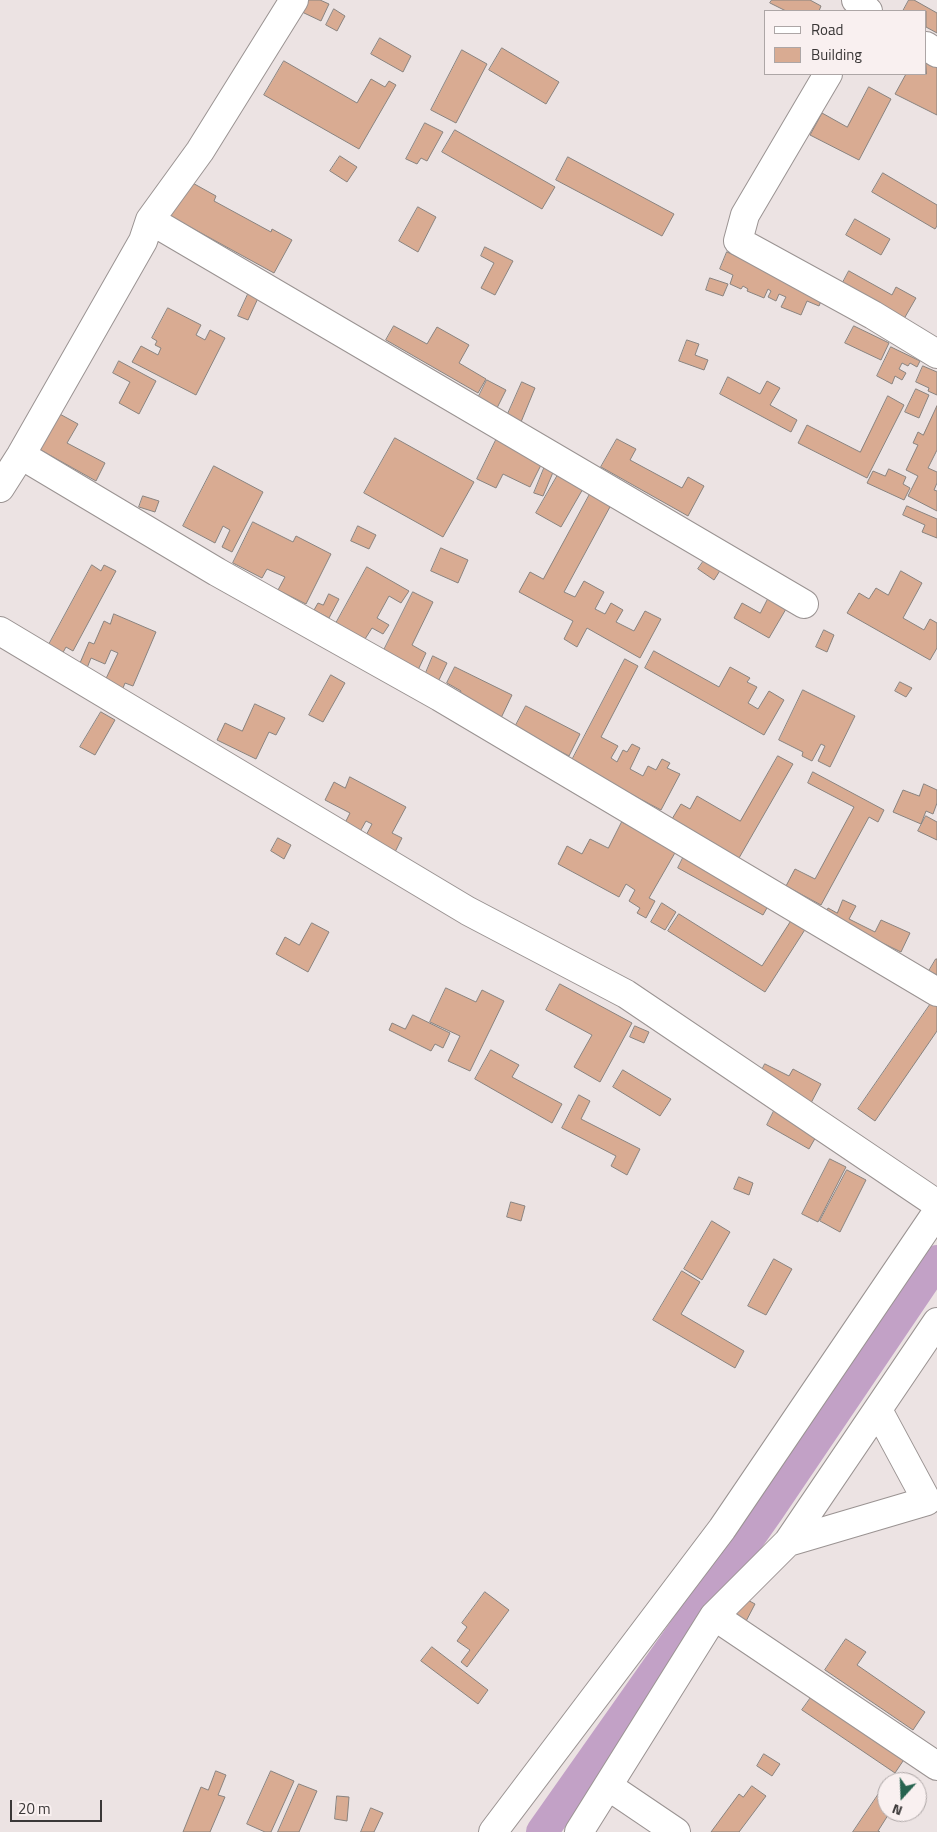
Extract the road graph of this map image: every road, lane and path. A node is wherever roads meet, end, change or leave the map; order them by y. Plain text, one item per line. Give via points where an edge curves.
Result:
1 (294, 0) edge
2 (827, 75) edge
3 (150, 220) junction
4 (937, 354) edge
5 (21, 455) junction
6 (0, 488) edge
7 (804, 604) dead end
8 (0, 631) edge
9 (937, 992) edge
10 (937, 1204) edge
11 (937, 1212) edge
12 (937, 1322) edge
13 (878, 1410) junction
14 (932, 1504) edge
15 (788, 1542) junction
16 (714, 1616) junction
17 (937, 1766) edge
18 (608, 1786) junction
19 (493, 1832) edge
20 (580, 1832) edge
21 (676, 1832) edge

1 - 3 street via 200,151
2 - 4 street via 745,215 738,241 873,314
3 - 5 street via 143,241
3 - 7 street
5 - 6 street
5 - 9 street via 217,572 440,697
8 - 10 street via 468,911 626,994
11 - 19 street via 722,1529
12 - 13 street
13 - 14 street
13 - 15 street
14 - 15 street
15 - 16 street
16 - 17 street
16 - 18 street
18 - 20 street
18 - 21 street

